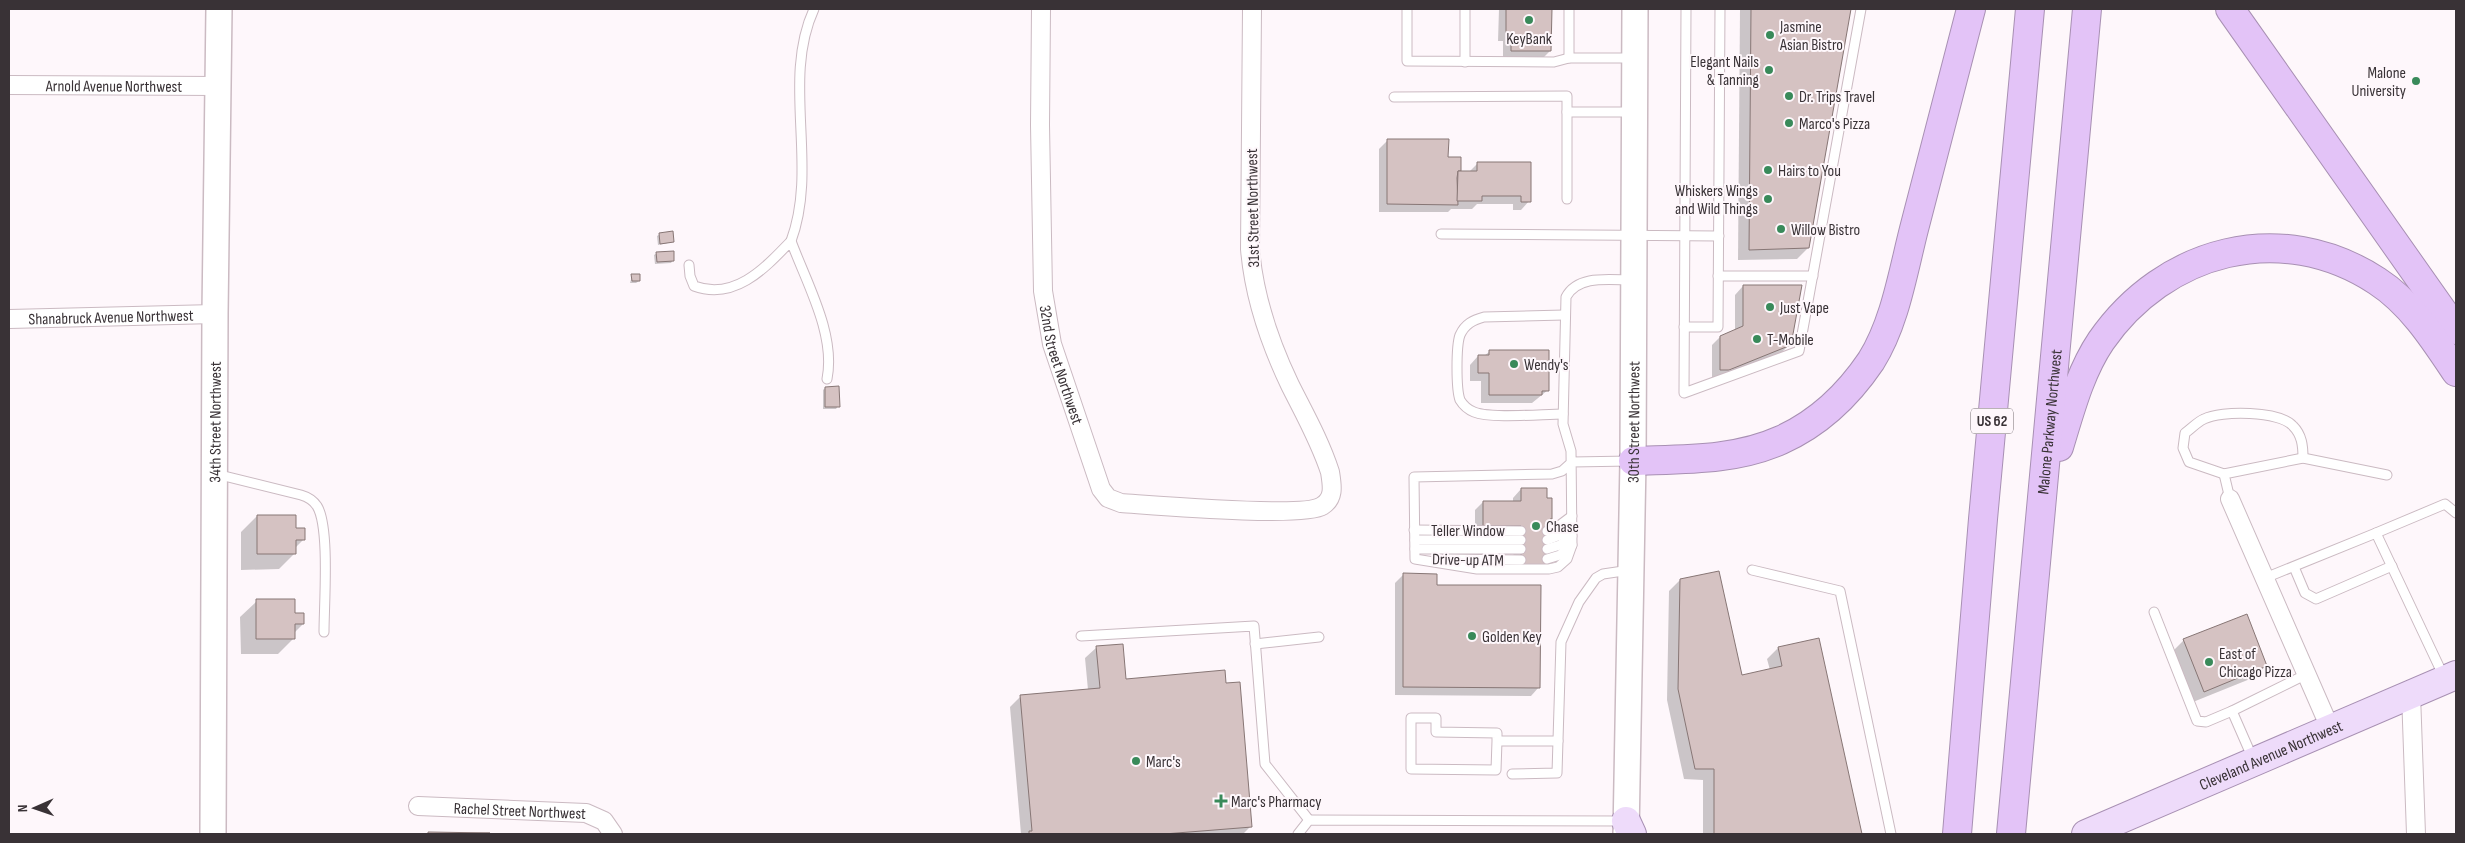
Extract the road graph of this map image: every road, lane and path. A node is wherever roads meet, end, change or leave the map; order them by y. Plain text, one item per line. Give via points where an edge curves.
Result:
1 (219, 9) edge
2 (814, 9) edge
3 (1040, 9) edge
4 (1252, 9) edge
5 (1407, 9) edge
6 (1465, 9) edge
7 (1569, 9) edge
8 (1635, 9) edge
9 (1686, 9) edge
10 (1720, 9) edge
11 (1861, 9) edge
12 (1971, 9) edge
13 (2030, 9) edge
14 (2087, 9) edge
15 (2230, 9) edge
16 (1568, 58) junction
17 (1634, 58) junction
18 (1465, 62) junction
19 (9, 85) edge
20 (218, 86) junction
21 (1394, 97) dead end
22 (1567, 112) junction
23 (1634, 112) junction
24 (1567, 199) dead end
25 (1441, 234) dead end
26 (1719, 236) junction
27 (1634, 237) junction
28 (1684, 237) junction
29 (791, 241) junction
30 (689, 265) dead end
31 (1718, 276) junction
32 (1813, 276) junction
33 (1634, 280) junction
34 (215, 314) junction
35 (1564, 316) junction
36 (9, 319) edge
37 (1684, 327) junction
38 (2456, 330) edge
39 (2456, 372) edge
40 (827, 378) dead end
41 (1563, 414) junction
42 (2303, 458) junction
43 (1633, 461) junction
44 (1572, 462) junction
45 (215, 474) junction
46 (2224, 474) junction
47 (2387, 475) dead end
48 (2230, 499) joint
49 (1321, 507) joint
50 (2456, 512) edge
51 (1572, 516) junction
52 (2040, 521) junction
53 (1572, 526) junction
54 (2376, 533) junction
55 (1572, 536) junction
56 (1547, 540) junction
57 (1415, 544) junction
58 (1572, 546) junction
59 (1521, 560) dead end
60 (1547, 560) dead end
61 (2392, 566) junction
62 (2294, 567) junction
63 (1630, 570) junction
64 (1752, 570) dead end
65 (2265, 578) junction
66 (2154, 612) dead end
67 (324, 632) dead end
68 (1081, 636) dead end
69 (1319, 637) dead end
70 (1255, 644) junction
71 (2307, 674) junction
72 (2451, 677) edge
73 (2411, 694) junction
74 (2232, 711) junction
75 (2330, 728) junction
76 (1497, 741) junction
77 (1558, 741) junction
78 (2254, 761) junction
79 (1512, 774) dead end
80 (418, 806) dead end
81 (1309, 820) junction
82 (2112, 828) edge
83 (1628, 830) edge
84 (213, 834) edge
85 (613, 834) edge
86 (1298, 834) edge
87 (1891, 834) edge
88 (1957, 834) edge
89 (2011, 834) edge
90 (2086, 834) edge
91 (2416, 834) edge

1 - 20 street, 34th Street Northwest
2 - 29 lane via 804,39 800,68 802,184 799,219
3 - 49 street, 32nd Street Northwest via 1041,236 1047,318 1064,384 1101,489 1108,498 1121,503 1288,511
4 - 49 street, 31st Street Northwest via 1252,277 1272,345 1330,472 1331,496
5 - 18 lane via 1407,61
6 - 18 lane
7 - 16 lane
8 - 17 street, 30th Street Northwest
9 - 28 lane
10 - 26 lane
11 - 32 lane
12 - 43 highway via 1898,294 1871,360 1827,412 1805,428 1757,450 1689,459
13 - 88 highway, US 62 via 1982,519
14 - 52 highway, Malone Parkway Northwest
15 - 38 highway
16 - 17 lane
16 - 18 lane via 1554,62
17 - 23 street, 30th Street Northwest
19 - 20 street, Arnold Avenue Northwest
20 - 34 street, 34th Street Northwest
21 - 22 lane via 1567,96
22 - 23 lane
22 - 24 lane
23 - 27 street, 30th Street Northwest
25 - 27 lane
26 - 28 lane
26 - 31 lane
27 - 28 lane
27 - 33 street, 30th Street Northwest
28 - 37 lane
29 - 30 lane via 763,270 728,289 694,286
29 - 40 lane via 826,333 830,365
31 - 32 lane
31 - 37 lane via 1718,327
32 - 37 lane via 1799,351 1684,393
33 - 35 lane via 1592,280 1576,285 1566,297
33 - 43 street, 30th Street Northwest
34 - 36 street, Shanabruck Avenue Northwest
34 - 45 street, 34th Street Northwest
35 - 41 lane
35 - 41 lane via 1484,317 1473,320 1460,335 1458,346 1458,391 1466,408 1484,415
39 - 52 highway via 2409,308 2378,281 2337,260 2287,248 2232,251 2205,258 2155,285 2134,302 2100,342 2070,409
41 - 44 lane
42 - 46 lane
42 - 46 lane via 2302,441 2293,425 2269,415 2228,414 2204,419 2185,433 2183,448 2189,462
42 - 47 lane
43 - 44 lane
43 - 63 street, 30th Street Northwest
44 - 51 lane
44 - 57 lane via 1552,474 1414,477
45 - 67 lane via 302,495 317,506 324,530
45 - 84 street, 34th Street Northwest
46 - 48 lane
48 - 65 street
50 - 54 lane via 2445,504
51 - 53 lane
51 - 56 lane
52 - 89 highway, Malone Parkway Northwest
53 - 55 lane
53 - 56 lane
54 - 61 lane
54 - 62 lane
55 - 56 lane via 1560,545
55 - 58 lane
57 - 57 lane, Teller Window via 1521,540
57 - 58 lane via 1477,569 1558,567 1567,559
57 - 59 lane, Drive-up ATM
58 - 60 lane
61 - 62 lane via 2316,599 2305,594
61 - 72 lane
62 - 65 lane
63 - 77 lane via 1596,578 1579,602 1560,642
63 - 83 street, 30th Street Northwest
64 - 87 lane via 1840,591
65 - 71 street
66 - 74 lane via 2197,721 2206,722
68 - 70 lane via 1254,626
69 - 70 lane
70 - 81 lane via 1265,764
71 - 74 lane
71 - 75 street
72 - 73 main road, Cleveland Avenue Northwest
73 - 75 main road, Cleveland Avenue Northwest
73 - 91 street
74 - 78 lane
75 - 78 main road, Cleveland Avenue Northwest
76 - 76 lane via 1496,770 1411,769 1411,718 1436,718 1436,732 1497,733
76 - 77 lane
77 - 79 lane via 1557,773
78 - 82 main road, Cleveland Avenue Northwest
80 - 85 street, Rachel Street Northwest via 586,813 604,821
81 - 83 lane
81 - 86 lane
82 - 90 main road, Cleveland Avenue Northwest

